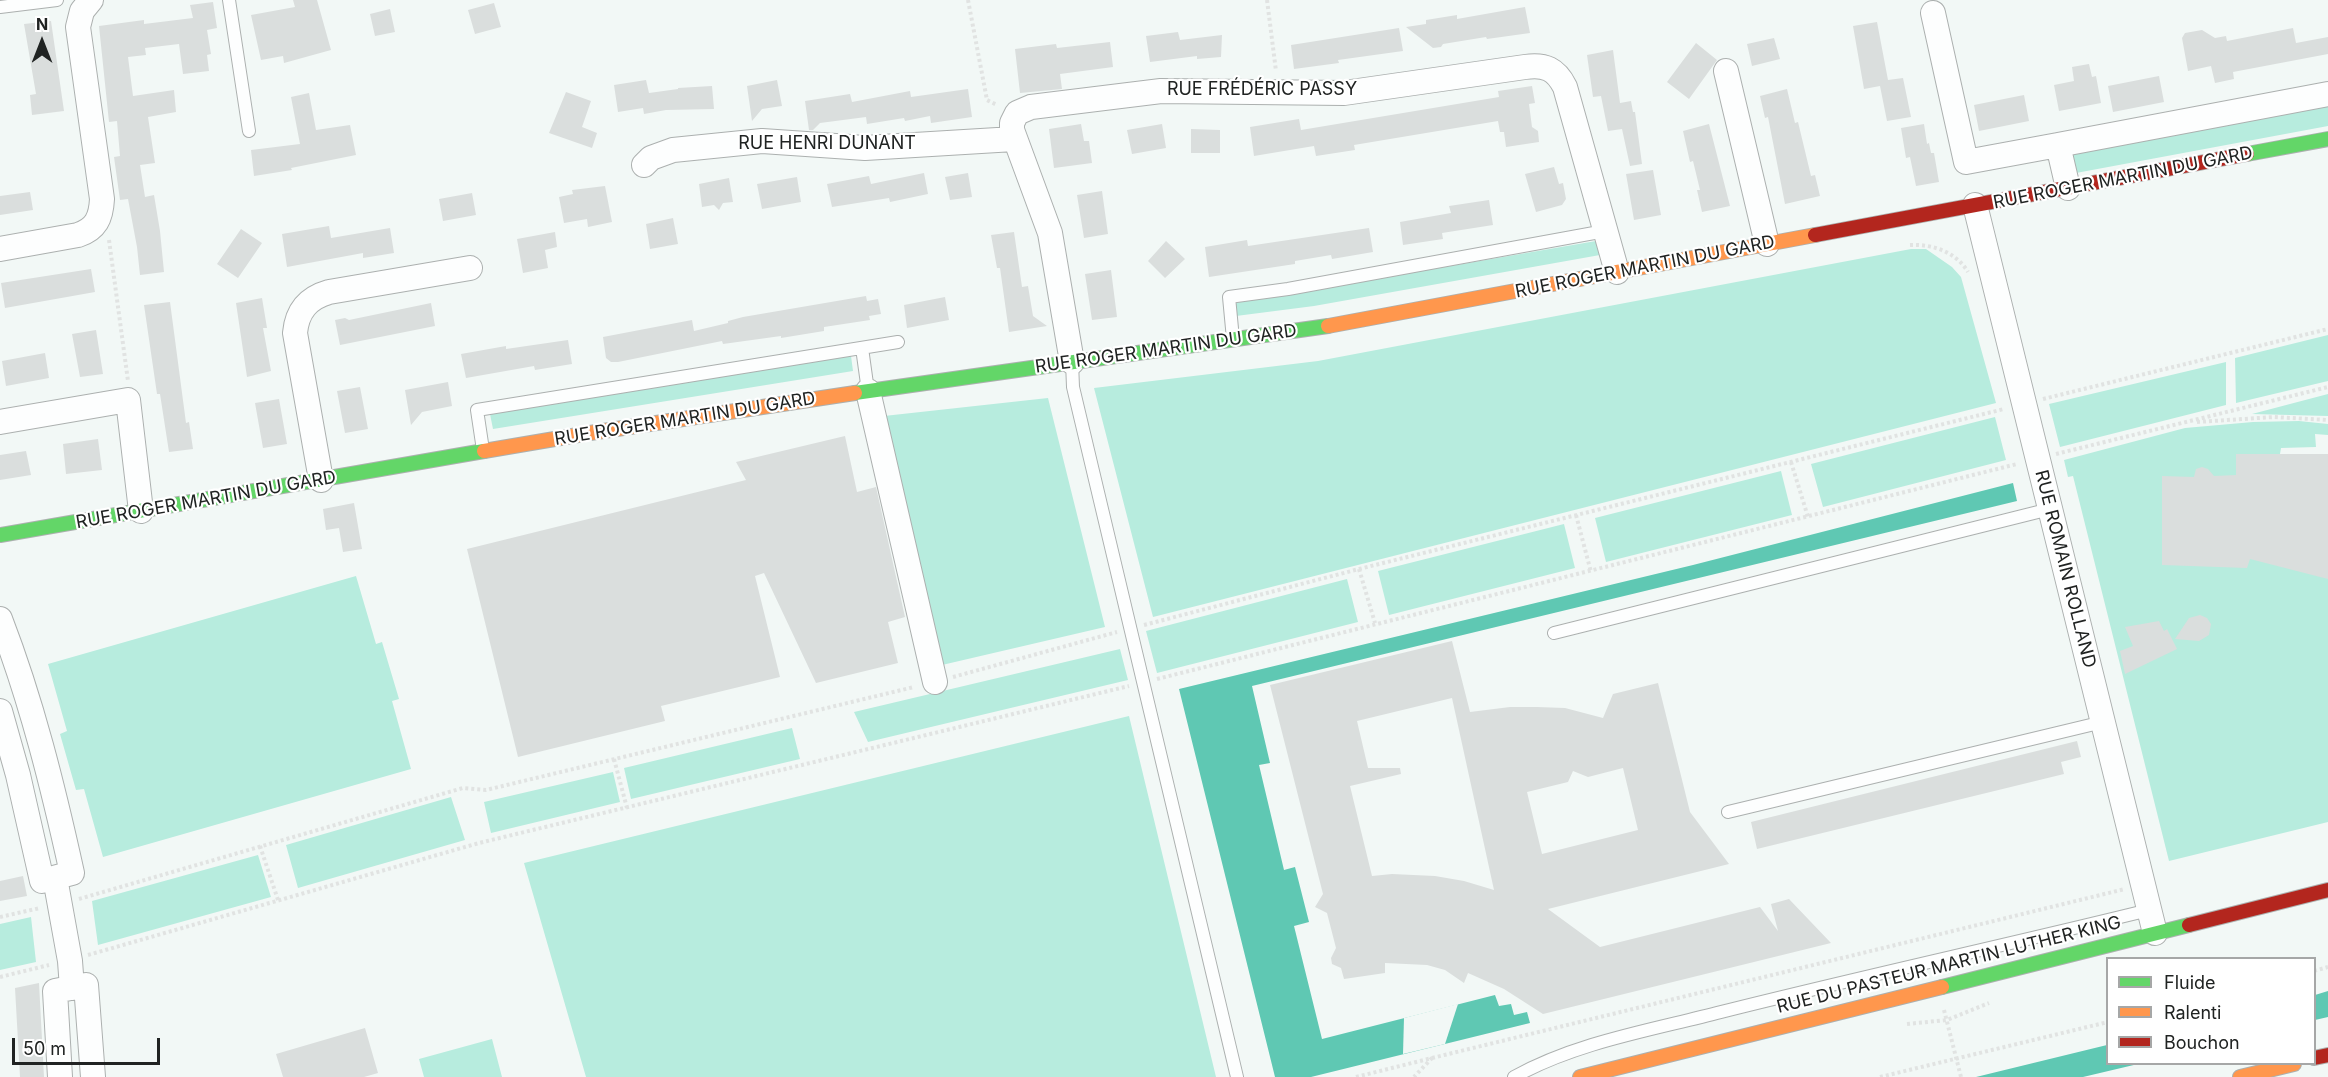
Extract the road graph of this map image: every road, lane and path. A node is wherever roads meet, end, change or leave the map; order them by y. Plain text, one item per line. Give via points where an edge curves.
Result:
1 (57, 0) edge
2 (91, 0) edge
3 (229, 0) edge
4 (968, 0) edge
5 (1267, 0) edge
6 (0, 7) edge
7 (1933, 13) dead end
8 (1726, 71) dead end
9 (1279, 92) junction
10 (2328, 94) edge
11 (1017, 113) junction
12 (249, 131) dead end
13 (1014, 139) junction
14 (2328, 139) edge
15 (2058, 145) junction
16 (644, 165) dead end
17 (2068, 188) junction
18 (1975, 206) junction
19 (100, 218) junction
20 (1605, 231) junction
21 (1767, 244) junction
22 (1902, 247) dead end
23 (0, 249) edge
24 (470, 268) dead end
25 (1617, 272) junction
26 (1970, 275) dead end
27 (2328, 329) edge
28 (1233, 339) junction
29 (898, 342) dead end
30 (862, 348) junction
31 (1072, 362) junction
32 (2328, 387) edge
33 (868, 391) junction
34 (128, 400) junction
35 (2016, 412) junction
36 (2328, 420) edge
37 (0, 422) edge
38 (2187, 422) junction
39 (484, 451) junction
40 (1791, 462) junction
41 (2024, 462) junction
42 (321, 480) junction
43 (2050, 509) junction
44 (141, 511) junction
45 (1576, 515) junction
46 (1808, 517) junction
47 (0, 535) edge
48 (1359, 569) junction
49 (1591, 572) junction
50 (0, 619) edge
51 (1375, 623) junction
52 (1131, 628) junction
53 (1554, 633) dead end
54 (934, 682) junction
55 (1144, 682) junction
56 (0, 711) edge
57 (2103, 722) junction
58 (614, 759) junction
59 (627, 808) junction
60 (1728, 812) dead end
61 (260, 846) junction
62 (55, 878) junction
63 (2123, 878) dead end
64 (2328, 890) edge
65 (278, 900) junction
66 (61, 904) junction
67 (2149, 910) junction
68 (0, 917) edge
69 (2155, 933) junction
70 (70, 961) junction
71 (0, 977) edge
72 (72, 988) junction
73 (2106, 1022) edge
74 (1432, 1058) junction
75 (1958, 1065) dead end
76 (2290, 1065) edge
77 (60, 1077) edge
78 (93, 1077) edge
79 (1237, 1077) edge
80 (1356, 1077) edge
81 (1414, 1077) edge
82 (1514, 1077) edge
83 (1580, 1077) edge
84 (1880, 1077) edge
85 (1961, 1077) edge
86 (2240, 1077) edge

1 - 6 lane
2 - 19 street via 82,11 78,27 102,200
3 - 12 lane
4 - 11 path via 987,100
5 - 9 path
7 - 15 street via 1966,162
8 - 21 street
9 - 11 street, RUE FRÉDÉRIC PASSY via 1161,91 1031,107
9 - 20 street, RUE FRÉDÉRIC PASSY via 1344,93 1546,66 1560,77 1564,87
10 - 15 street
11 - 13 street via 1012,123
13 - 16 street, RUE HENRI DUNANT via 864,148 762,141 673,150 651,158
13 - 31 street via 1046,216
14 - 17 street, RUE ROGER MARTIN DU GARD
15 - 17 street
17 - 18 street, RUE ROGER MARTIN DU GARD
18 - 21 street, RUE ROGER MARTIN DU GARD
18 - 35 street, RUE ROMAIN ROLLAND
19 - 23 street via 78,235
19 - 34 path via 113,254
20 - 25 street, RUE FRÉDÉRIC PASSY
20 - 28 lane via 1229,297
21 - 25 street, RUE ROGER MARTIN DU GARD
22 - 26 path via 1932,246 1947,252
24 - 42 street via 318,295 298,315 295,333
25 - 28 street, RUE ROGER MARTIN DU GARD via 1328,326
27 - 35 path
28 - 31 street, RUE ROGER MARTIN DU GARD
29 - 30 lane
30 - 33 lane
30 - 39 lane via 477,410
31 - 33 street, RUE ROGER MARTIN DU GARD
31 - 52 lane via 1073,387
32 - 38 path
33 - 39 street, RUE ROGER MARTIN DU GARD
33 - 54 street
34 - 37 street
34 - 44 street
35 - 40 path via 2006,408
35 - 41 street, RUE ROMAIN ROLLAND
36 - 38 path via 2274,417
38 - 41 path
39 - 42 street, RUE ROGER MARTIN DU GARD
40 - 45 path
40 - 46 path
41 - 43 street, RUE ROMAIN ROLLAND
41 - 46 path
42 - 44 street, RUE ROGER MARTIN DU GARD
43 - 53 lane
43 - 57 street, RUE ROMAIN ROLLAND
44 - 47 street, RUE ROGER MARTIN DU GARD
45 - 48 path
45 - 49 path
46 - 49 path
48 - 51 path
48 - 52 path
49 - 51 path
50 - 62 street via 38,729 72,873
51 - 55 path
52 - 54 path
52 - 55 lane
54 - 58 path
55 - 59 path
55 - 79 lane
56 - 62 street via 42,881
57 - 60 lane
57 - 67 street, RUE ROMAIN ROLLAND
58 - 59 path
58 - 61 path via 486,790 463,788
59 - 65 path via 480,843
61 - 65 path
61 - 66 path
62 - 66 street
63 - 74 path via 2126,889
64 - 69 street, RUE DU PASTEUR MARTIN LUTHER KING
65 - 70 path
66 - 68 path
66 - 70 street
67 - 69 street, RUE ROMAIN ROLLAND
67 - 82 lane via 1616,1039 1552,1059
69 - 83 street, RUE DU PASTEUR MARTIN LUTHER KING
70 - 71 path
70 - 72 street
72 - 77 street via 55,991
72 - 78 street via 86,985
73 - 84 path
74 - 80 path
74 - 81 path
75 - 85 path
76 - 86 street

